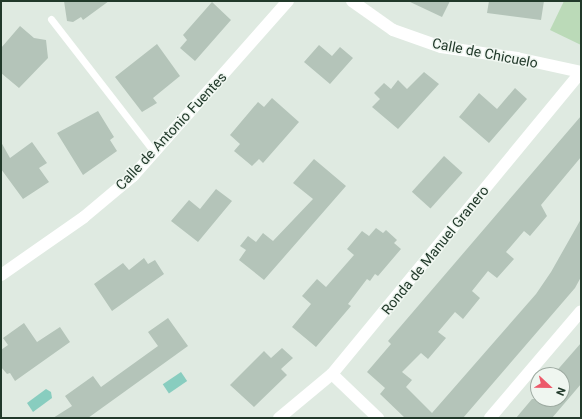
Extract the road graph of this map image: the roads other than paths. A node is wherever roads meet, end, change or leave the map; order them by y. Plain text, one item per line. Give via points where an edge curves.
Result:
1 (288, 1) edge
2 (352, 1) edge
3 (51, 19) dead end
4 (581, 72) edge
5 (154, 153) junction
6 (1, 275) edge
7 (581, 311) edge
8 (332, 374) junction
9 (280, 418) edge
10 (378, 418) edge
11 (490, 418) edge

1 - 5 street, Calle de Antonio Fuentes
2 - 4 street, Calle de Chicuelo via 393,30 441,47 517,58
3 - 5 lane
4 - 8 street, Ronda de Manuel Granero
5 - 6 street, Calle de Antonio Fuentes via 133,176 94,209
7 - 11 street
8 - 9 street, Ronda de Manuel Granero
8 - 10 street

